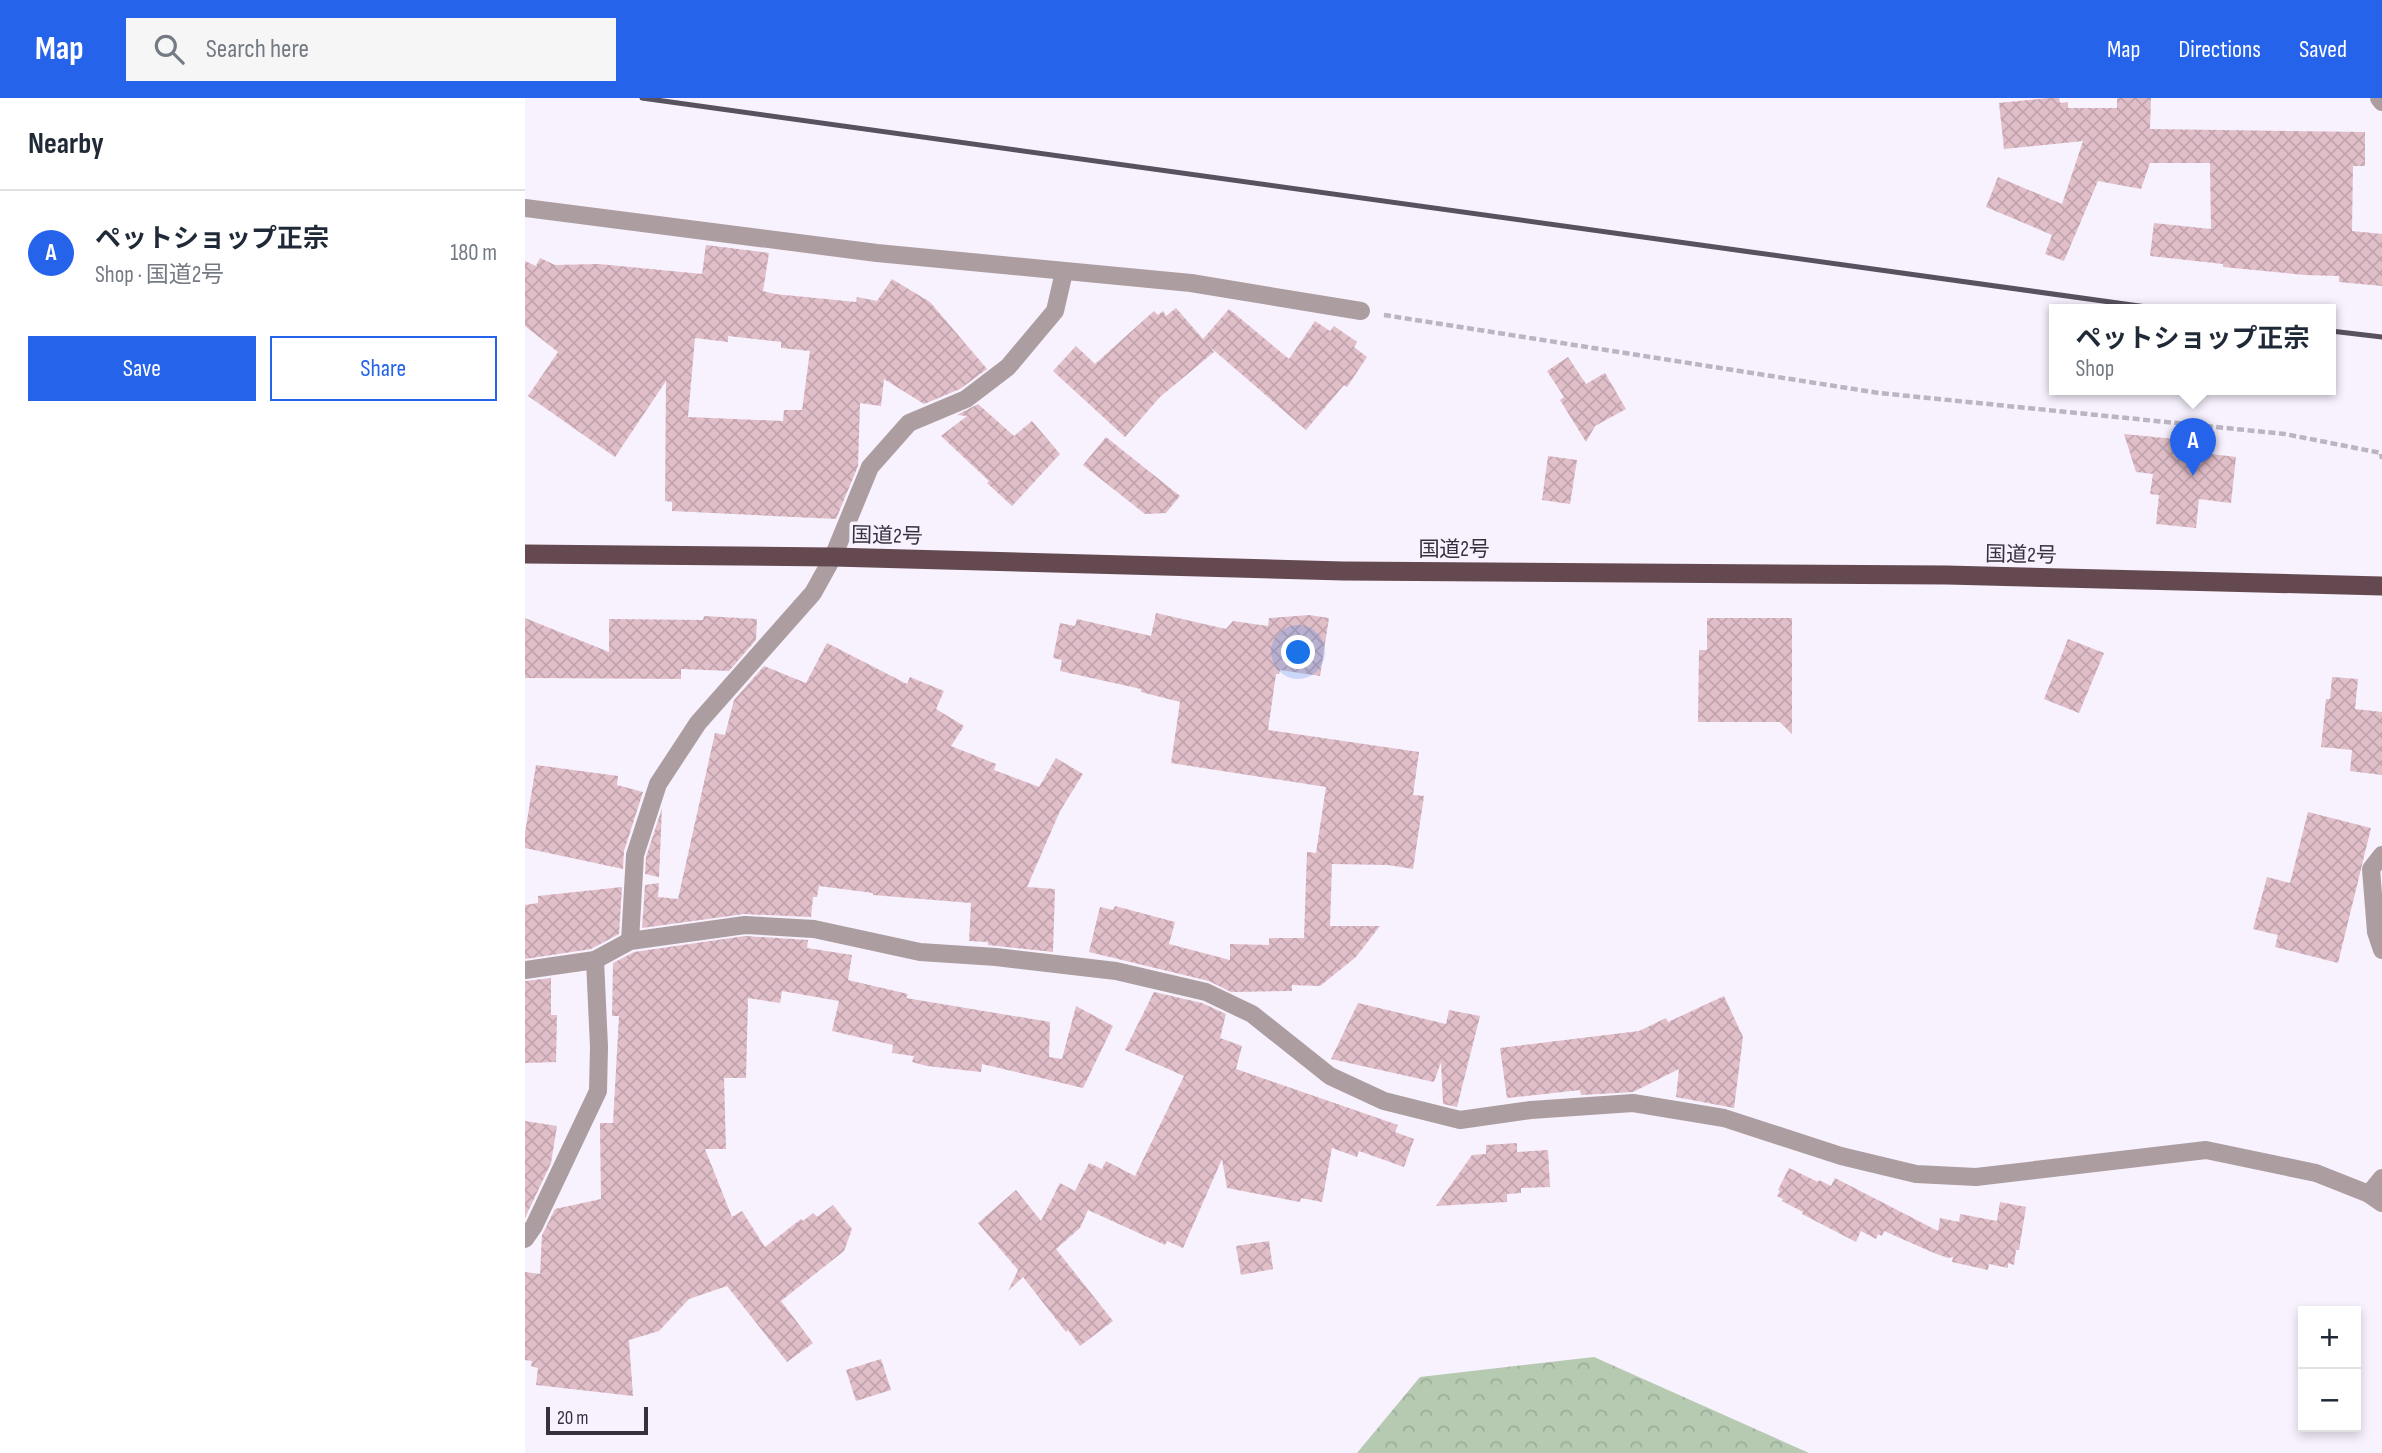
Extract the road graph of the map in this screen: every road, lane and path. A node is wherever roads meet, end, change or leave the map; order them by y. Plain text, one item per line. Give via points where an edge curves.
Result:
1 (525, 208) edge
2 (1064, 272) junction
3 (1361, 311) joint
4 (2382, 459) edge
5 (525, 554) edge
6 (833, 558) junction
7 (2382, 586) edge
8 (2382, 855) edge
9 (630, 941) junction
10 (2382, 950) edge
11 (594, 960) junction
12 (525, 970) edge
13 (2382, 1178) edge
14 (2375, 1199) edge
15 (525, 1239) edge

1 - 2 street
2 - 3 street via 1191,283
2 - 6 street via 1055,311 1008,367 966,399 909,423 870,467
3 - 4 path via 1879,393 2285,434 2381,453
5 - 6 highway, 国道2号
6 - 7 highway, 国道2号
6 - 9 street via 813,593 698,723 658,784 635,855
8 - 10 street via 2371,869 2376,932
9 - 11 street
9 - 14 street via 745,925 814,929 920,952 1116,971 1206,992 1252,1014 1330,1076 1384,1101 1460,1120 1633,1103 1724,1118 1841,1156 1916,1174 1976,1177 2206,1150 2316,1173
11 - 12 street
11 - 15 street via 598,1091
13 - 14 street

